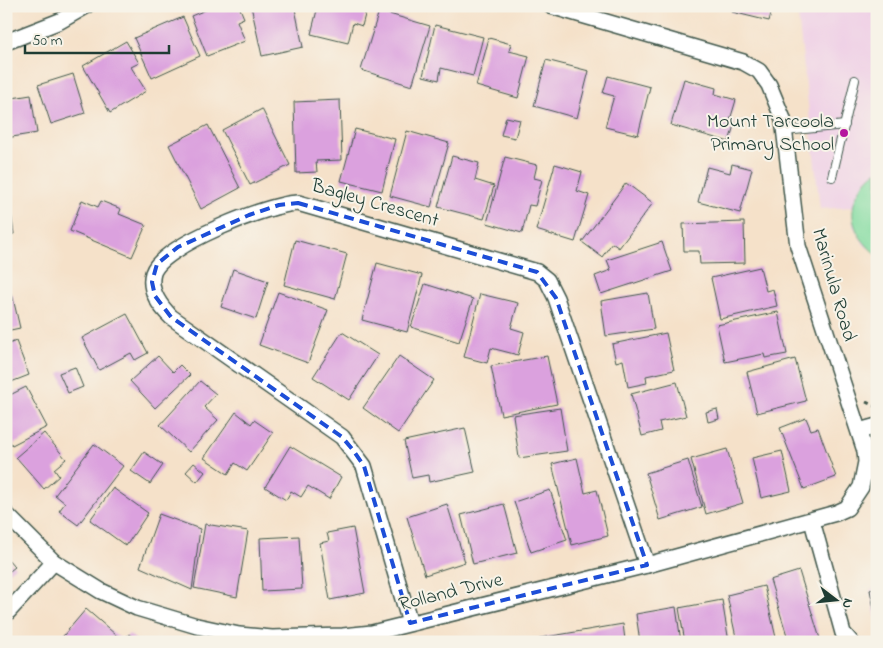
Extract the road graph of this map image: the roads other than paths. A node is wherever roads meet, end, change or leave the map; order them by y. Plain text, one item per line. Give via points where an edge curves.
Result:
1 (86, 6) edge
2 (551, 6) edge
3 (6, 42) edge
4 (856, 80) dead end
5 (845, 125) junction
6 (785, 131) junction
7 (832, 177) dead end
8 (877, 426) edge
9 (859, 431) junction
10 (6, 514) edge
11 (812, 521) junction
12 (54, 562) junction
13 (647, 565) junction
14 (6, 614) edge
15 (410, 623) junction
16 (851, 642) edge

1 - 3 street
2 - 6 street, Marinula Road via 742,62 759,71 778,101
4 - 5 lane
5 - 6 lane
5 - 7 lane
6 - 9 street, Marinula Road via 798,246
8 - 9 street
9 - 11 street, Rolland Drive via 866,462 861,487 846,508
10 - 12 street, Rolland Drive
11 - 13 street, Rolland Drive
11 - 16 street via 843,633
12 - 14 street
12 - 15 street, Rolland Drive via 101,591 137,608 239,635 272,638 343,636 372,633
13 - 15 street, Rolland Drive
13 - 15 street, Bagley Crescent via 556,298 547,280 537,272 298,203 279,204 178,247 164,257 153,273 152,282 160,306 171,317 342,437 353,450 364,466

